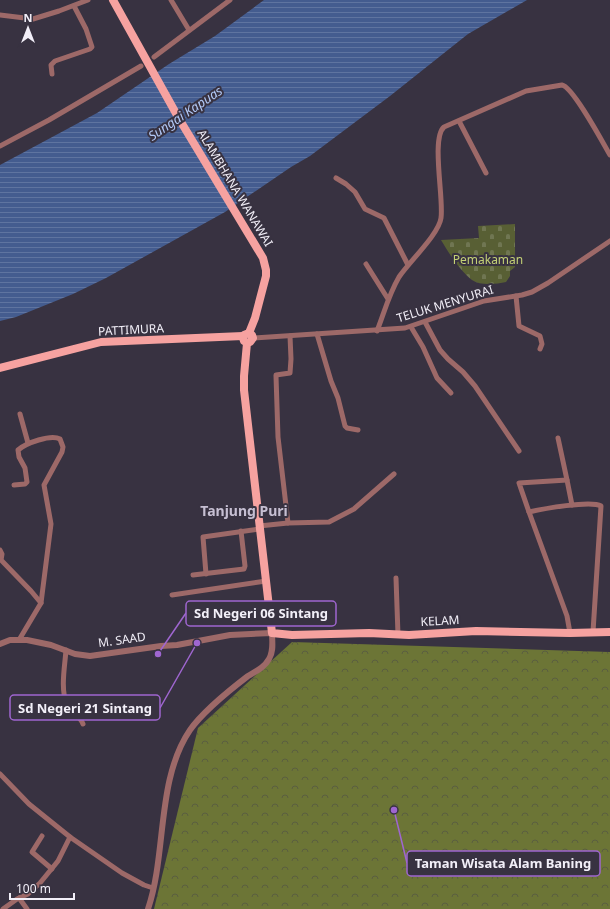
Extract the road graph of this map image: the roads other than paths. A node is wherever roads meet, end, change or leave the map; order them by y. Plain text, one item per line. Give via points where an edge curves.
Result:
1 (88, 0) edge
2 (113, 0) edge
3 (171, 0) edge
4 (230, 0) edge
5 (74, 6) junction
6 (0, 15) edge
7 (189, 30) junction
8 (154, 57) dead end
9 (141, 66) dead end
10 (52, 74) dead end
11 (459, 122) junction
12 (0, 146) edge
13 (610, 155) edge
14 (486, 173) dead end
15 (336, 178) dead end
16 (610, 241) edge
17 (366, 264) dead end
18 (408, 265) junction
19 (516, 296) junction
20 (388, 299) junction
21 (425, 322) junction
22 (411, 327) junction
23 (377, 331) junction
24 (317, 334) junction
25 (290, 336) junction
26 (248, 338) junction
27 (540, 349) dead end
28 (0, 368) edge
29 (451, 393) dead end
30 (20, 414) dead end
31 (358, 430) dead end
32 (558, 438) dead end
33 (28, 443) junction
34 (519, 451) dead end
35 (394, 474) dead end
36 (567, 480) junction
37 (14, 485) dead end
38 (572, 505) junction
39 (529, 512) junction
40 (288, 523) junction
41 (260, 528) junction
42 (241, 531) junction
43 (0, 550) edge
44 (1, 561) edge
45 (206, 574) junction
46 (193, 575) dead end
47 (396, 578) dead end
48 (266, 581) junction
49 (172, 595) dead end
50 (41, 603) junction
51 (272, 632) junction
52 (593, 632) junction
53 (610, 632) edge
54 (570, 633) junction
55 (398, 634) junction
56 (19, 640) junction
57 (0, 644) edge
58 (66, 650) junction
59 (83, 724) dead end
60 (0, 774) edge
61 (42, 836) dead end
62 (70, 837) junction
63 (52, 869) junction
64 (153, 888) junction
65 (19, 898) junction
66 (3, 909) edge
67 (27, 909) edge
68 (148, 909) edge

1 - 5 street
2 - 26 main road, ALAMBHANA WANAWAI via 265,265 266,276
3 - 7 street
4 - 7 street
5 - 6 street via 32,19
5 - 10 street via 92,47 55,61 51,65
7 - 8 street
9 - 12 street
11 - 13 street via 526,91 564,85 591,122
11 - 14 street
11 - 18 street via 444,127 440,132 440,223
15 - 18 street via 355,192 365,209 384,218
16 - 19 street, TELUK MENYURAI via 548,283 532,292
17 - 20 street
18 - 20 street
19 - 21 street, TELUK MENYURAI via 459,308
19 - 27 street via 519,326 540,336
20 - 23 street
21 - 22 street, TELUK MENYURAI
21 - 34 street via 440,350 475,386
22 - 23 street, TELUK MENYURAI
22 - 29 street via 437,378
23 - 24 street, TELUK MENYURAI
24 - 25 street, TELUK MENYURAI
24 - 31 street via 345,426
25 - 26 street, TELUK MENYURAI
25 - 40 street via 290,373 276,375 278,437
26 - 28 main road, PATTIMURA via 101,342
26 - 41 main road, ALAMBHANA WANAWAI via 244,390
30 - 33 street
32 - 36 street
33 - 37 street via 18,452 25,468 26,483
33 - 50 street via 58,438 63,447 44,485 51,526
35 - 40 street via 341,517 324,524
36 - 38 street
36 - 39 street via 519,483
38 - 39 street
38 - 52 street via 599,505 601,509
39 - 54 street
40 - 41 street
41 - 42 street
41 - 48 main road, ALAMBHANA WANAWAI
42 - 45 street via 202,537
42 - 45 street via 244,569
43 - 44 street
44 - 50 street
45 - 46 street
47 - 55 street
48 - 49 street
48 - 51 main road, ALAMBHANA WANAWAI
50 - 56 street
51 - 55 main road, KELAM via 292,635
51 - 58 street, M. SAAD via 90,656
51 - 64 street, ALAMBHANA WANAWAI via 272,650 264,667 248,676 196,722 181,746 169,786
52 - 53 main road, KELAM
52 - 54 main road, KELAM
54 - 55 main road, KELAM via 476,631
56 - 57 street, M. SAAD
56 - 58 street, M. SAAD via 34,641
58 - 59 street via 64,696 71,710
60 - 62 street via 29,804
61 - 63 street via 32,852
62 - 63 street
62 - 64 street via 122,873
63 - 65 street via 34,889
64 - 68 street, ALAMBHANA WANAWAI
65 - 66 street
65 - 67 street

